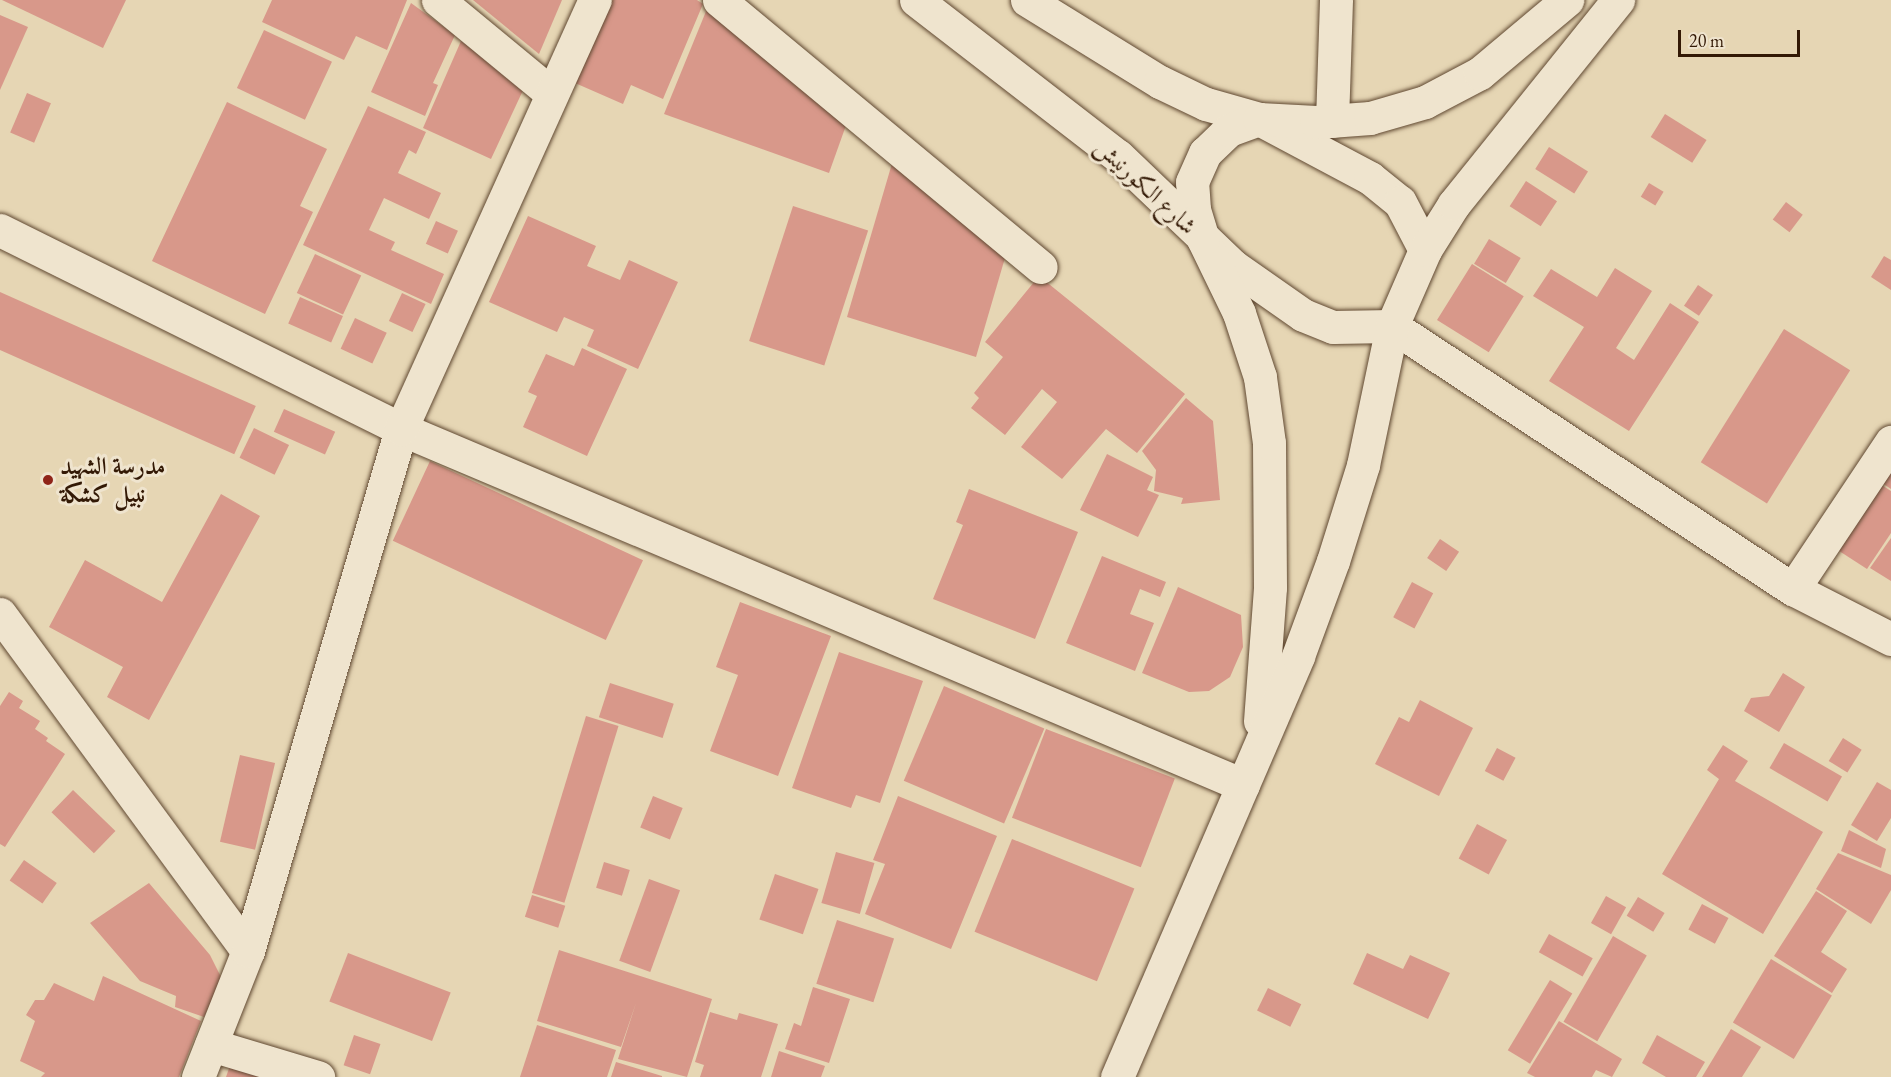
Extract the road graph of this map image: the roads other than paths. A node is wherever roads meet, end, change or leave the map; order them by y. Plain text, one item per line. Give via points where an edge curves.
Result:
1 (438, 0) edge
2 (595, 0) edge
3 (719, 0) edge
4 (916, 0) edge
5 (1027, 0) edge
6 (1336, 0) edge
7 (1567, 0) edge
8 (1617, 0) edge
9 (551, 93) junction
10 (1259, 119) junction
11 (1332, 121) junction
12 (0, 230) edge
13 (1203, 239) junction
14 (1425, 249) junction
15 (1041, 267) dead end
16 (1392, 326) junction
17 (400, 429) junction
18 (1891, 442) edge
19 (1793, 589) junction
20 (0, 614) edge
21 (1891, 639) edge
22 (1258, 748) junction
23 (1243, 785) junction
24 (248, 951) junction
25 (211, 1045) junction
26 (198, 1077) edge
27 (318, 1077) edge
28 (1117, 1077) edge

1 - 9 street
2 - 9 street
3 - 15 street
4 - 13 street, شارع الكورنيش via 1118,156
5 - 10 street via 1160,82 1206,104
6 - 11 street
7 - 11 street via 1480,73 1425,102 1370,118
8 - 14 street via 1454,204
9 - 17 street
10 - 11 street
10 - 13 street via 1229,130 1205,153 1192,182 1194,209
10 - 14 street via 1370,178 1400,202
12 - 17 street
13 - 16 street, شارع الكورنيش via 1233,266 1303,315 1333,327
13 - 22 street via 1239,313 1260,377 1269,443 1270,588
14 - 16 street
16 - 19 street
16 - 22 street via 1363,465 1333,561
17 - 23 street
17 - 24 street
18 - 19 street
19 - 21 street
20 - 24 street
22 - 23 street
23 - 28 street
24 - 25 street
25 - 26 street
25 - 27 street

